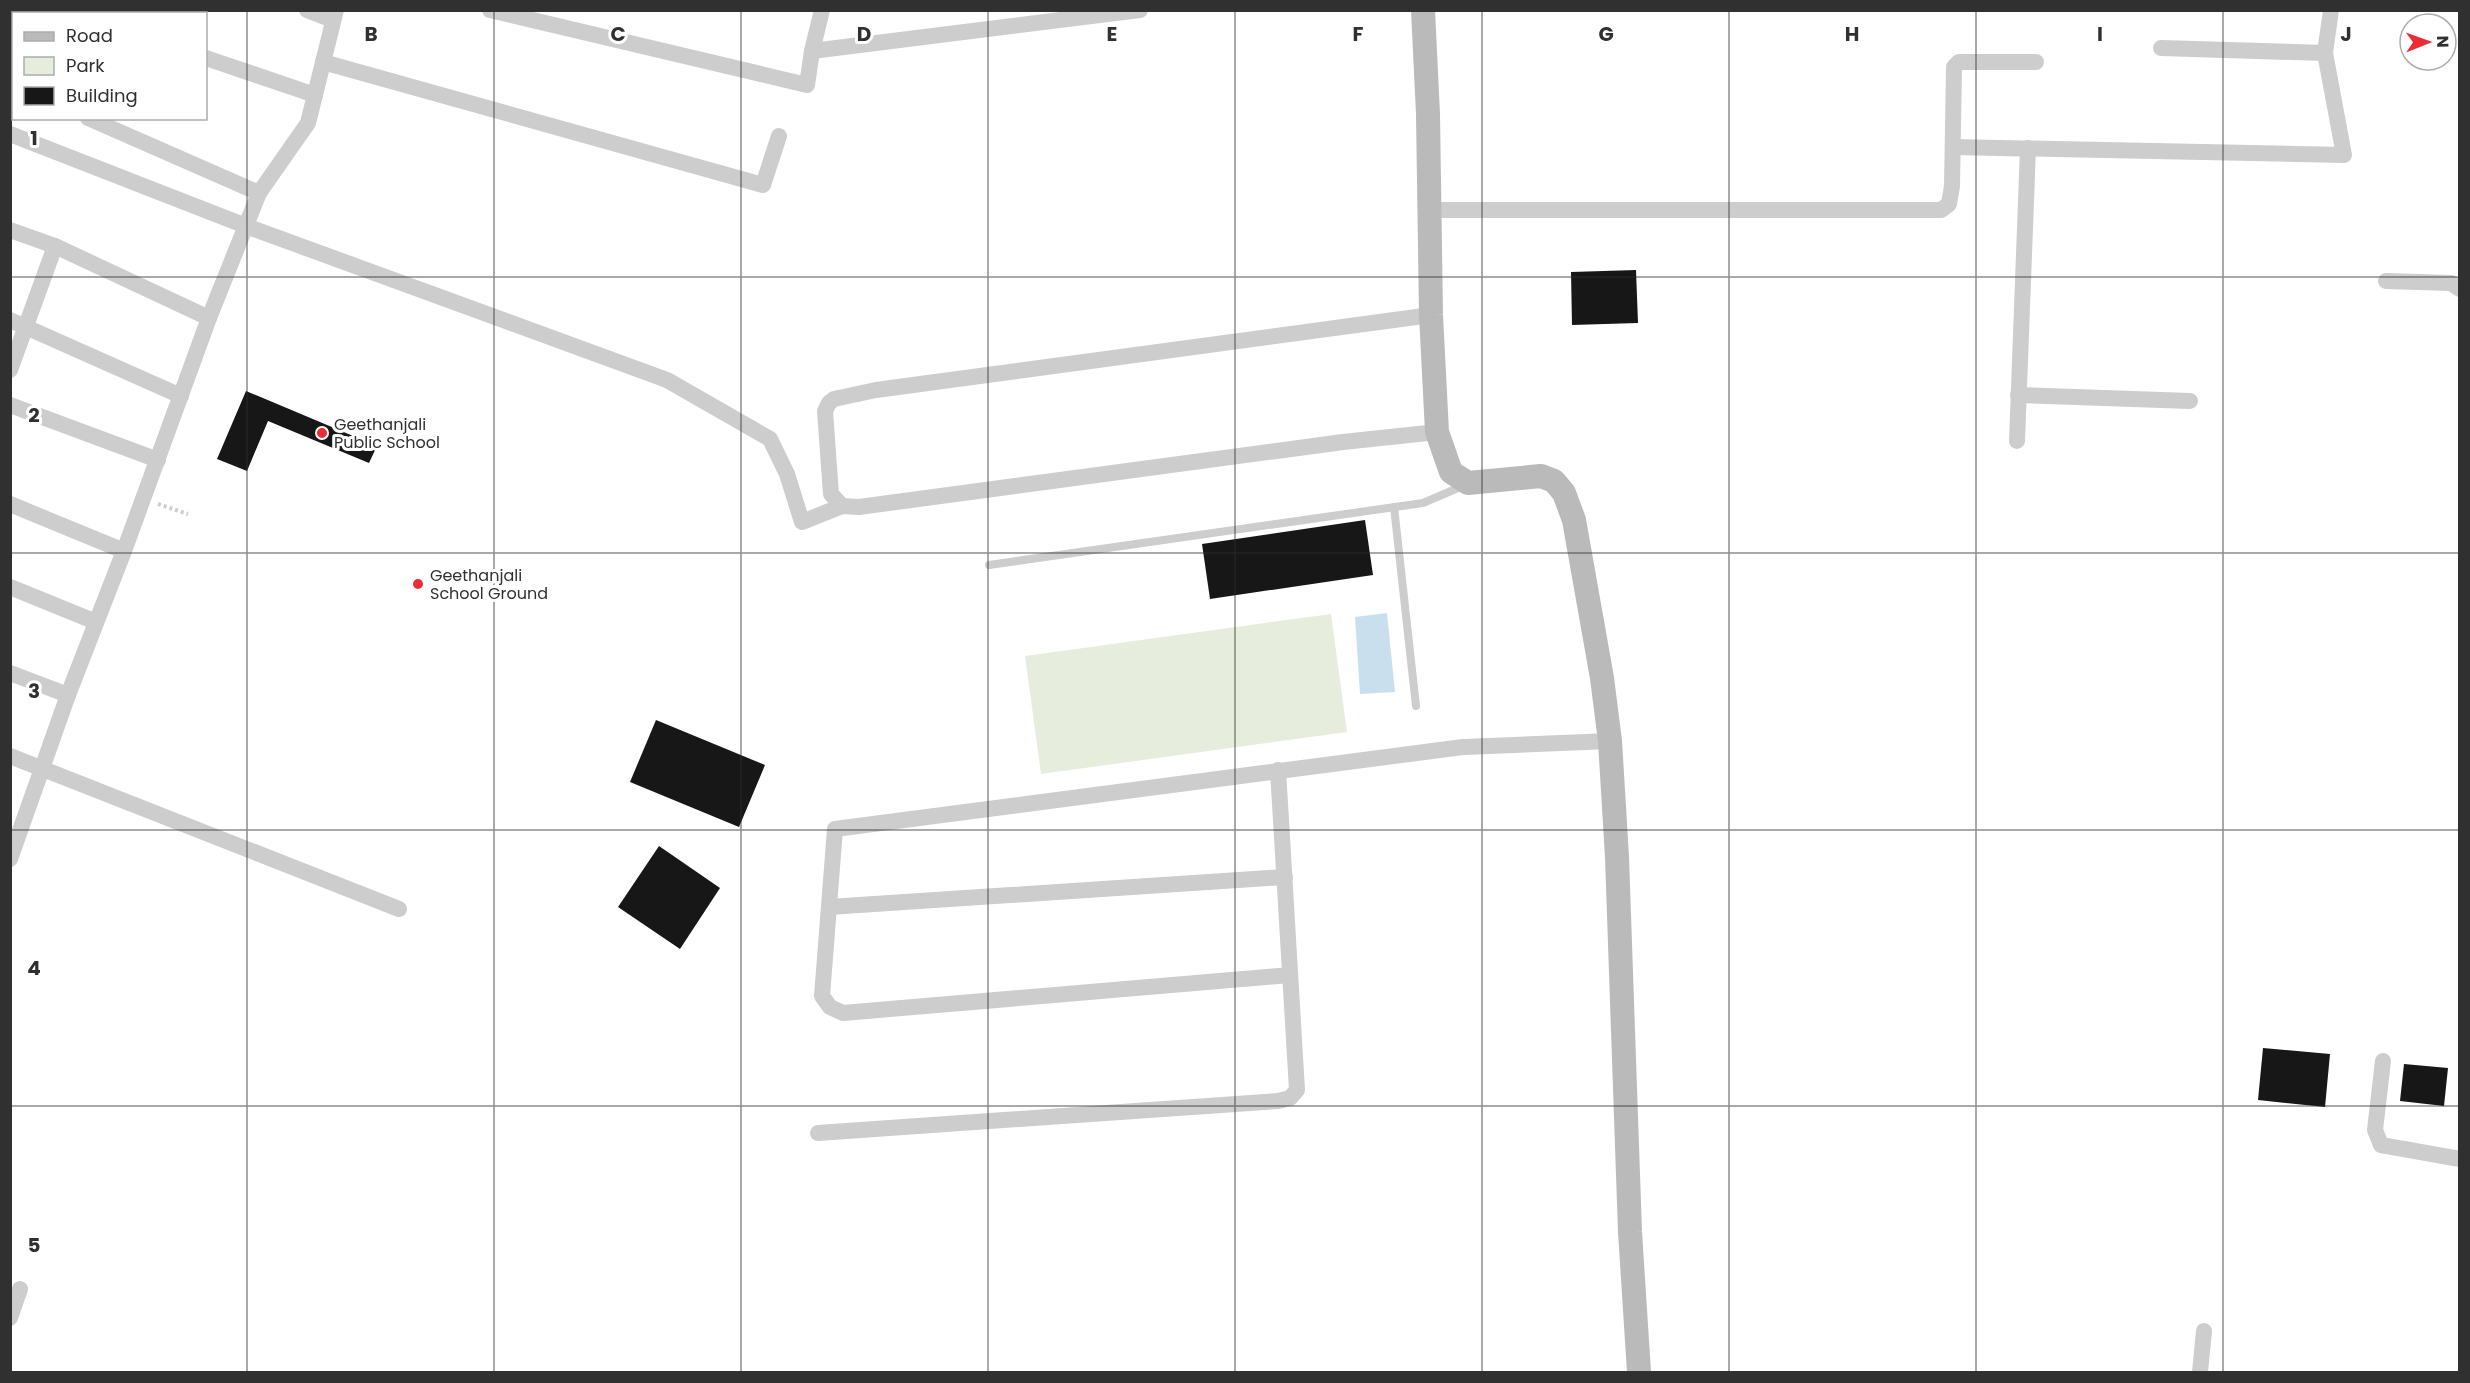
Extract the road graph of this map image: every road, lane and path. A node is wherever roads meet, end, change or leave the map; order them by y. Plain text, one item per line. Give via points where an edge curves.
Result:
1 (307, 10) edge
2 (490, 10) edge
3 (822, 10) edge
4 (1140, 10) edge
5 (1423, 10) edge
6 (2331, 10) edge
7 (335, 15) edge
8 (2161, 48) dead end
9 (812, 51) junction
10 (2325, 53) junction
11 (207, 58) edge
12 (323, 62) junction
13 (2036, 62) dead end
14 (315, 95) junction
15 (92, 120) edge
16 (10, 134) edge
17 (779, 136) dead end
18 (1953, 147) junction
19 (2028, 148) junction
20 (259, 194) junction
21 (1431, 210) junction
22 (246, 226) junction
23 (10, 230) edge
24 (55, 246) junction
25 (2386, 281) dead end
26 (2460, 289) edge
27 (1431, 315) junction
28 (209, 318) junction
29 (18, 323) edge
30 (10, 369) edge
31 (2018, 395) junction
32 (181, 396) junction
33 (2190, 401) dead end
34 (10, 405) edge
35 (1437, 432) junction
36 (2017, 441) dead end
37 (158, 460) junction
38 (1468, 483) junction
39 (143, 499) junction
40 (10, 504) edge
41 (842, 506) junction
42 (1394, 507) junction
43 (188, 514) dead end
44 (124, 551) junction
45 (989, 565) dead end
46 (10, 586) edge
47 (96, 622) junction
48 (10, 673) edge
49 (68, 695) junction
50 (1416, 706) dead end
51 (1610, 741) junction
52 (10, 756) edge
53 (42, 767) junction
54 (1278, 770) junction
55 (11, 855) edge
56 (1285, 877) junction
57 (829, 907) junction
58 (399, 909) dead end
59 (1290, 975) junction
60 (2384, 1062) dead end
61 (818, 1132) dead end
62 (2460, 1159) edge
63 (20, 1289) dead end
64 (10, 1318) edge
65 (2204, 1331) dead end
66 (1639, 1372) edge
67 (2200, 1372) edge

1 - 7 street
2 - 9 street via 807,85
3 - 9 street
4 - 9 street
5 - 21 street
6 - 10 street
7 - 12 street
8 - 10 street
10 - 19 street via 2344,155
11 - 14 street
12 - 14 street
12 - 17 street via 764,185
13 - 18 street via 1959,62 1954,67
14 - 20 street via 308,123
15 - 20 street
16 - 22 street
18 - 19 street
18 - 21 street via 1949,204 1941,210
19 - 31 street
20 - 22 street
21 - 27 street
22 - 28 street
22 - 41 street via 667,380 770,439 787,474 802,522
23 - 24 street
24 - 28 street
24 - 29 street
25 - 26 street via 2451,283
27 - 35 street
27 - 41 street via 834,399 825,411 828,475 831,494
28 - 32 street
29 - 30 street
29 - 32 street
31 - 33 street
31 - 36 street
32 - 37 street
34 - 37 street
35 - 38 street via 1451,472
35 - 41 street via 859,507
37 - 39 street
38 - 42 lane via 1423,503
38 - 51 street via 1541,476 1554,481 1564,493 1574,520
39 - 43 path
39 - 44 street
40 - 44 street
42 - 45 lane
42 - 50 lane
44 - 47 street
46 - 47 street
47 - 49 street
48 - 49 street
49 - 53 street
51 - 54 street via 1463,747
51 - 66 street
52 - 53 street
53 - 55 street
53 - 58 street
54 - 56 street
54 - 57 street via 835,829
56 - 57 street
56 - 59 street
57 - 59 street via 822,996 830,1007 843,1013
59 - 61 street via 1297,1090 1290,1098
60 - 62 street via 2375,1130 2381,1145
63 - 64 street
65 - 67 street

